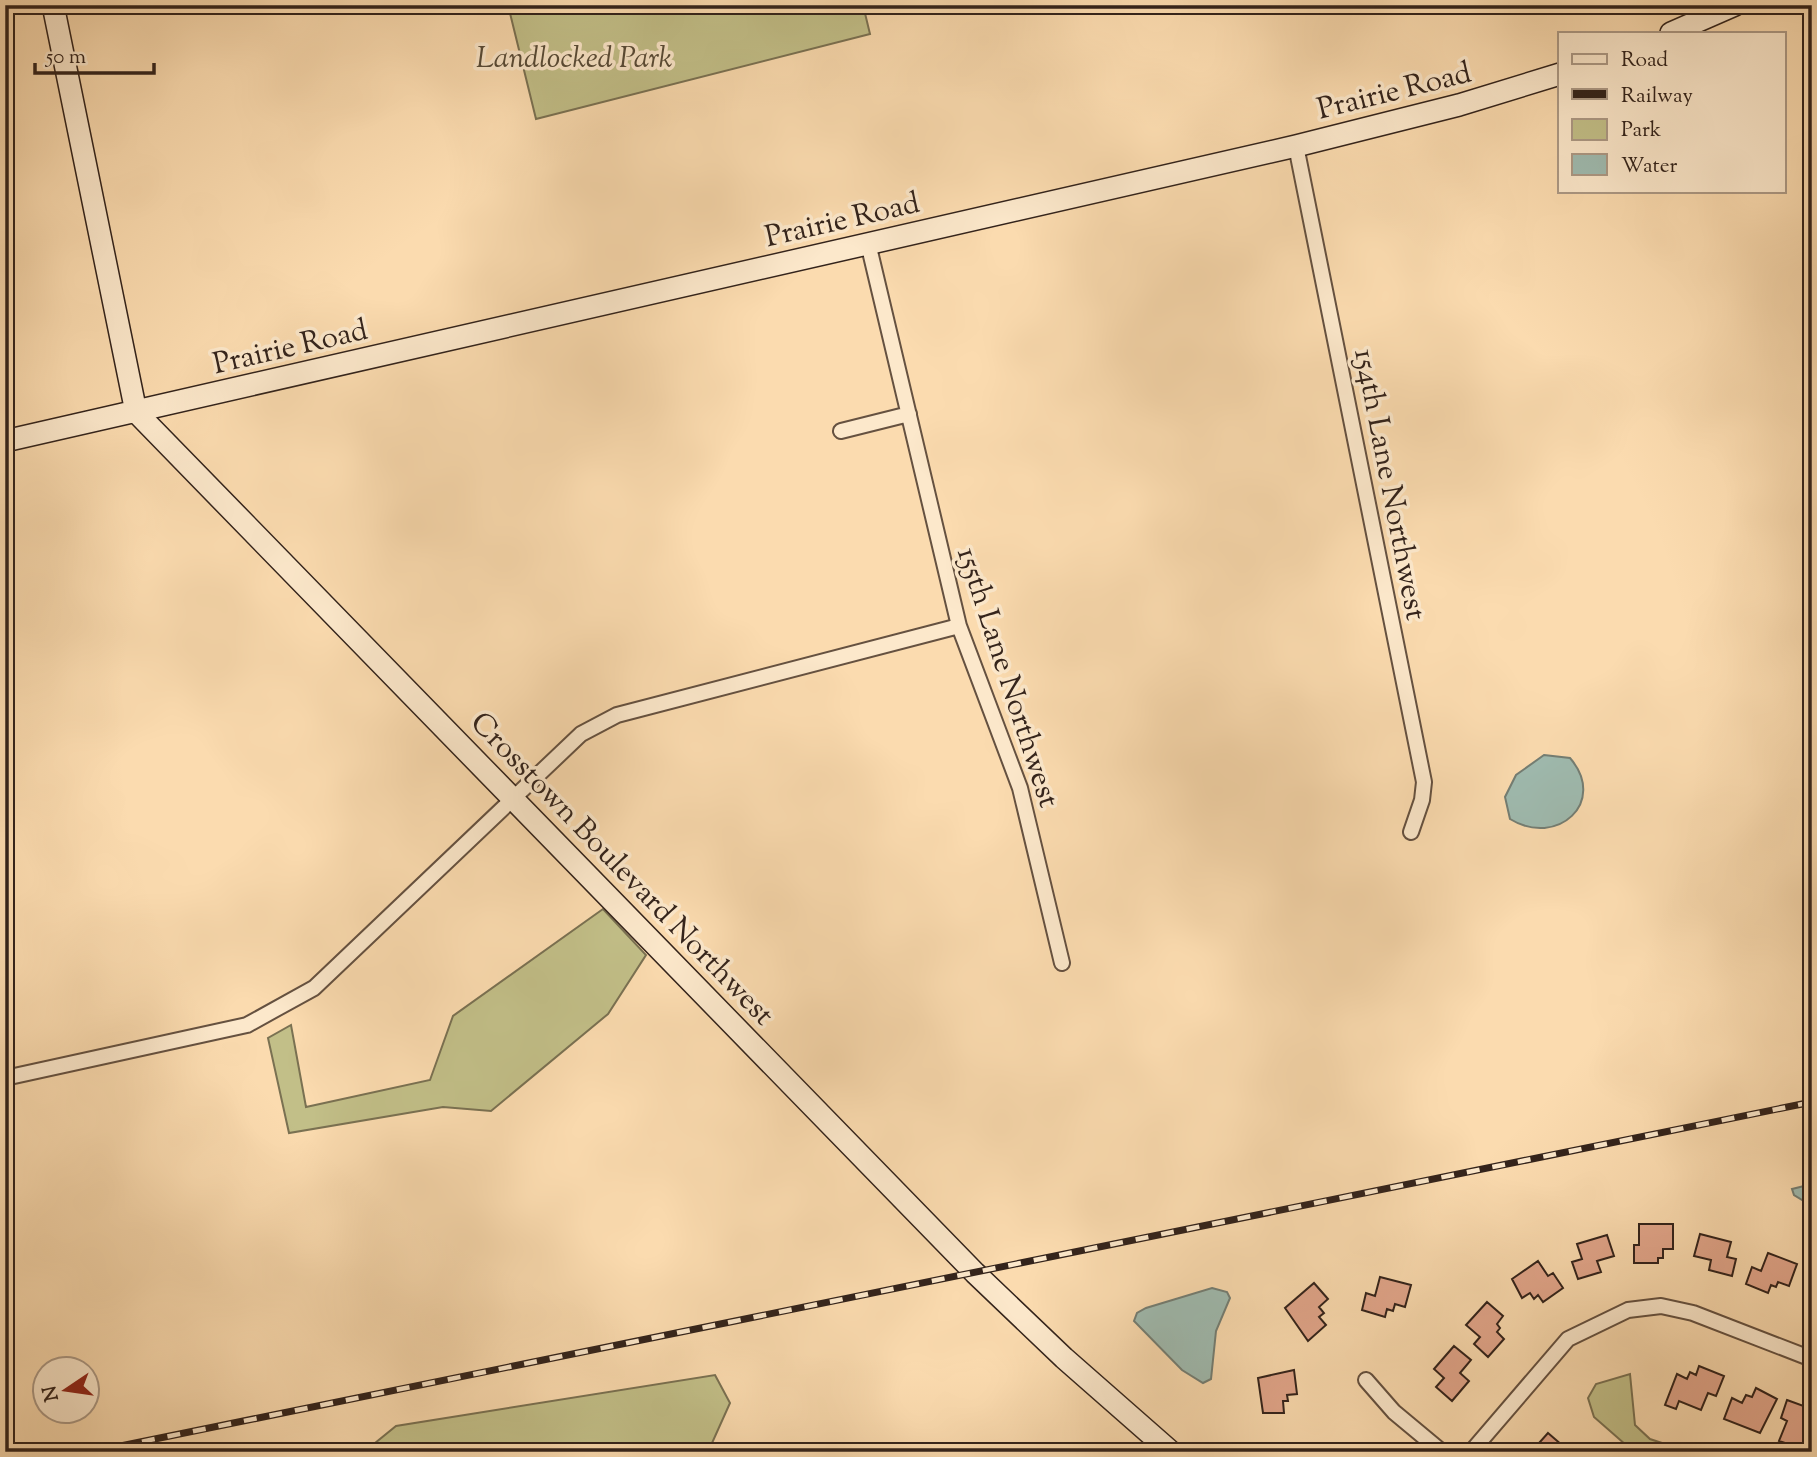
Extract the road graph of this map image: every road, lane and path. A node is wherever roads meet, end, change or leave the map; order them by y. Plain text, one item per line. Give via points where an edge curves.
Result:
1 (52, 5) edge
2 (1735, 5) edge
3 (1673, 32) edge
4 (1558, 75) edge
5 (1296, 146) junction
6 (868, 243) junction
7 (136, 412) junction
8 (909, 414) junction
9 (841, 431) dead end
10 (5, 441) edge
11 (959, 626) junction
12 (512, 798) junction
13 (1411, 832) dead end
14 (1062, 962) dead end
15 (5, 1078) edge
16 (1812, 1359) edge
17 (1366, 1380) dead end
18 (1171, 1452) edge
19 (1443, 1452) edge
20 (1471, 1452) edge

1 - 7 street
2 - 3 street
4 - 5 street, Prairie Road
5 - 6 street, Prairie Road
5 - 13 street, 154th Lane Northwest via 1424,782
6 - 7 street, Prairie Road
6 - 8 street, 155th Lane Northwest
7 - 10 street
7 - 12 street, Crosstown Boulevard Northwest
8 - 9 street
8 - 11 street, 155th Lane Northwest
11 - 12 street via 617,715 581,734
11 - 14 street, 155th Lane Northwest via 1020,788
12 - 15 street via 314,988 247,1024
12 - 18 street, Crosstown Boulevard Northwest via 975,1273
16 - 20 street via 1693,1313 1661,1306 1628,1310 1567,1339
17 - 19 street via 1394,1412

